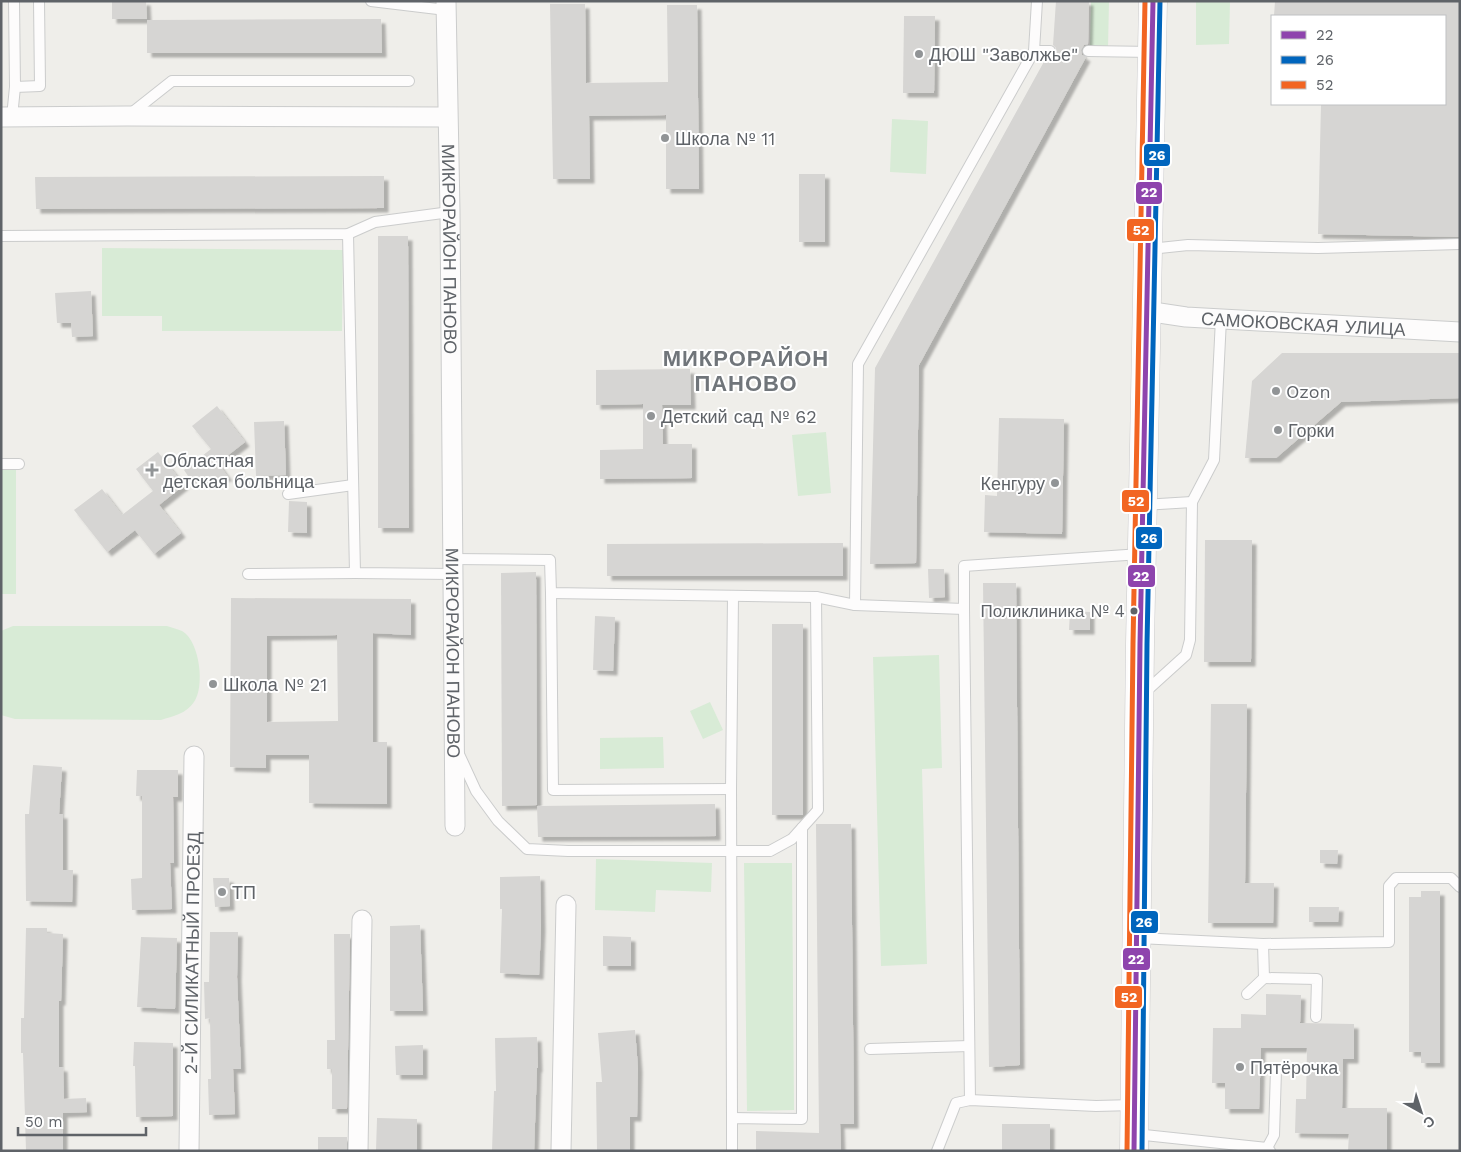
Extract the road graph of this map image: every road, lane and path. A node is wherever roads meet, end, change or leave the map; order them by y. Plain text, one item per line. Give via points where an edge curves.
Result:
1 (14, 1) edge
2 (39, 1) edge
3 (371, 1) edge
4 (1037, 1) edge
5 (1153, 1) edge
6 (446, 5) edge
7 (1034, 51) junction
8 (1050, 51) dead end
9 (1088, 51) dead end
10 (1153, 52) junction
11 (409, 81) dead end
12 (15, 87) junction
13 (127, 116) junction
14 (7, 117) edge
15 (448, 117) junction
16 (450, 212) junction
17 (348, 234) junction
18 (1, 236) edge
19 (1460, 244) edge
20 (1149, 249) junction
21 (1146, 311) junction
22 (1222, 319) junction
23 (1460, 332) edge
24 (1, 464) edge
25 (19, 464) dead end
26 (353, 485) junction
27 (288, 494) dead end
28 (1192, 502) junction
29 (1143, 504) junction
30 (1142, 554) junction
31 (452, 566) junction
32 (354, 573) junction
33 (248, 574) dead end
34 (551, 593) junction
35 (733, 596) junction
36 (816, 597) junction
37 (855, 605) junction
38 (964, 609) junction
39 (1139, 696) junction
40 (453, 742) junction
41 (194, 756) dead end
42 (731, 789) junction
43 (455, 826) dead end
44 (802, 828) junction
45 (732, 852) junction
46 (1460, 887) edge
47 (566, 905) dead end
48 (362, 920) dead end
49 (1137, 938) junction
50 (1263, 944) junction
51 (1264, 978) junction
52 (1247, 994) dead end
53 (1316, 1017) dead end
54 (969, 1046) junction
55 (870, 1049) dead end
56 (1276, 1070) dead end
57 (970, 1100) junction
58 (1134, 1105) junction
59 (732, 1118) junction
60 (1134, 1142) edge
61 (1202, 1146) edge
62 (1268, 1150) edge
63 (189, 1151) edge
64 (358, 1151) edge
65 (561, 1151) edge
66 (732, 1151) edge
67 (937, 1151) edge

1 - 12 lane
2 - 12 lane via 40,86
3 - 6 lane
4 - 7 lane
5 - 10 street
6 - 15 street
7 - 8 lane
7 - 37 lane via 858,364
9 - 10 lane
10 - 20 street
11 - 13 lane via 172,81
12 - 14 lane
13 - 14 street, МИКРОРАЙОН ПАНОВО
13 - 15 street, МИКРОРАЙОН ПАНОВО
15 - 16 street, МИКРОРАЙОН ПАНОВО
16 - 17 lane via 375,222
16 - 31 street, МИКРОРАЙОН ПАНОВО
17 - 18 lane
17 - 26 lane
19 - 20 lane via 1318,248 1188,245
20 - 21 street
21 - 22 street, САМОКОВСКАЯ УЛИЦА
21 - 29 street
22 - 23 street, САМОКОВСКАЯ УЛИЦА
22 - 28 lane via 1214,460
24 - 25 lane
26 - 27 lane
26 - 32 lane
28 - 29 lane
28 - 39 lane via 1190,640 1186,655
29 - 30 street
30 - 38 lane via 964,566
30 - 39 street
31 - 32 lane
31 - 34 lane via 550,560
31 - 40 street, МИКРОРАЙОН ПАНОВО
32 - 33 lane
34 - 35 lane
34 - 42 lane via 553,790
35 - 36 lane
35 - 42 lane
36 - 37 lane
36 - 44 lane via 818,810
37 - 38 lane
38 - 54 lane
39 - 49 street
40 - 43 street, МИКРОРАЙОН ПАНОВО
40 - 45 lane via 476,791 498,821 527,849
41 - 63 street, 2-Й СИЛИКАТНЫЙ ПРОЕЗД
42 - 45 lane
44 - 45 lane via 792,839 770,851
44 - 59 lane via 802,1119
45 - 59 lane
46 - 50 lane via 1451,878 1396,878 1389,886 1389,942
47 - 65 street
48 - 64 street
49 - 50 lane
49 - 58 street
50 - 51 lane
51 - 52 lane
51 - 53 lane via 1317,979
54 - 55 lane
54 - 57 lane
56 - 62 lane via 1274,1135
57 - 58 lane
57 - 67 lane via 956,1103
58 - 60 street
59 - 66 lane
60 - 61 lane
61 - 62 lane

